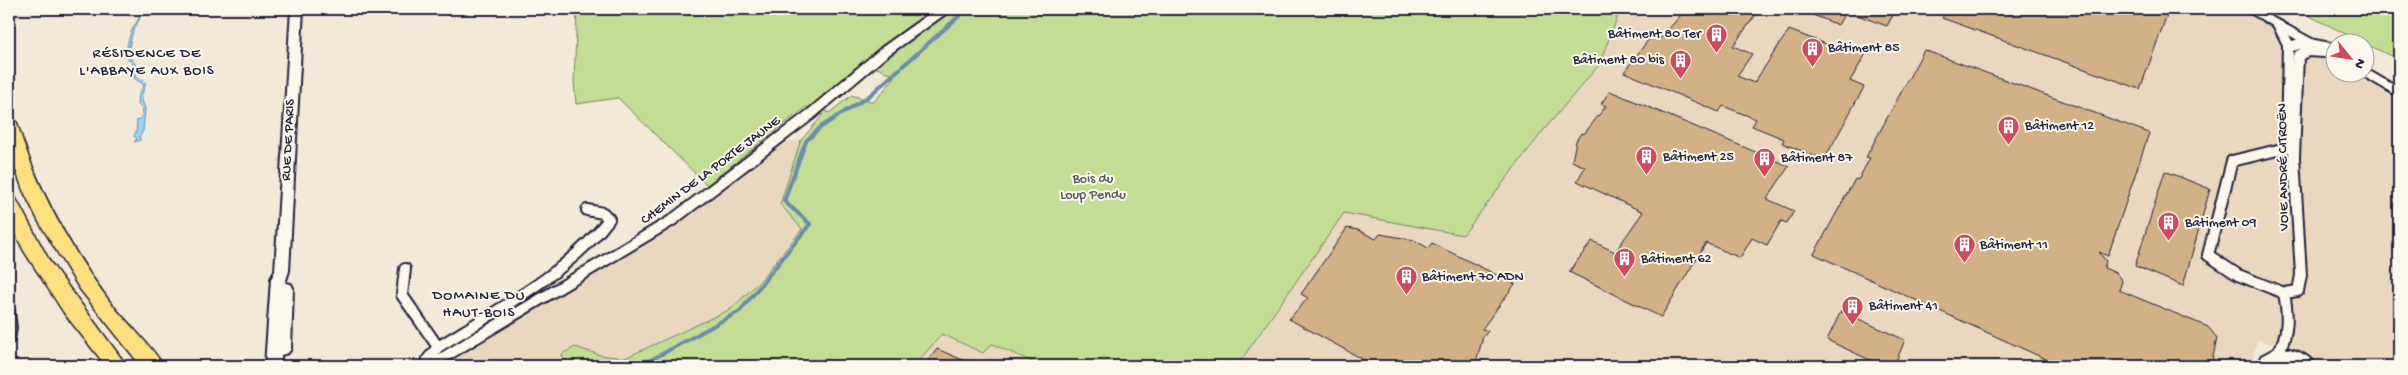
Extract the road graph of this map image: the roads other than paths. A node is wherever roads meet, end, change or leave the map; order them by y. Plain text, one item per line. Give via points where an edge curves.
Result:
1 (297, 9) edge
2 (944, 9) edge
3 (2249, 9) edge
4 (2260, 9) edge
5 (2279, 26) junction
6 (2310, 43) junction
7 (2288, 47) junction
8 (2326, 49) edge
9 (2326, 50) edge
10 (2326, 52) edge
11 (2376, 72) edge
12 (2376, 80) edge
13 (2399, 85) edge
14 (2399, 93) edge
15 (9, 123) edge
16 (9, 202) edge
17 (587, 210) dead end
18 (405, 269) dead end
19 (282, 271) junction
20 (2284, 293) junction
21 (9, 312) edge
22 (9, 339) edge
23 (438, 347) junction
24 (2278, 353) junction
25 (117, 366) edge
26 (153, 366) edge
27 (273, 366) edge
28 (282, 366) edge
29 (427, 366) edge
30 (2264, 366) edge
31 (2308, 366) edge

1 - 19 street, RUE DE PARIS
2 - 29 street, CHEMIN DE LA PORTE JAUNE via 884,52 811,114 671,221
3 - 5 street
4 - 8 street
5 - 6 street
5 - 7 street
6 - 7 street
6 - 9 street
7 - 20 street via 2286,148 2232,161 2208,255 2238,275
10 - 20 street, VOIE ANDRÉ CITROËN via 2307,50 2298,56 2294,157 2301,275 2298,291
11 - 13 street
12 - 14 street
15 - 26 highway via 29,183 65,252 111,318
16 - 25 highway via 38,260
17 - 23 street via 601,212 609,219 595,238 533,287
18 - 23 street via 402,295
19 - 27 street, RUE DE PARIS via 278,279
19 - 28 street, RUE DE PARIS via 286,277 286,297
20 - 24 street via 2287,311 2285,339
21 - 22 street via 12,328
23 - 29 street via 428,359
24 - 30 street via 2271,354
24 - 31 street via 2297,358

